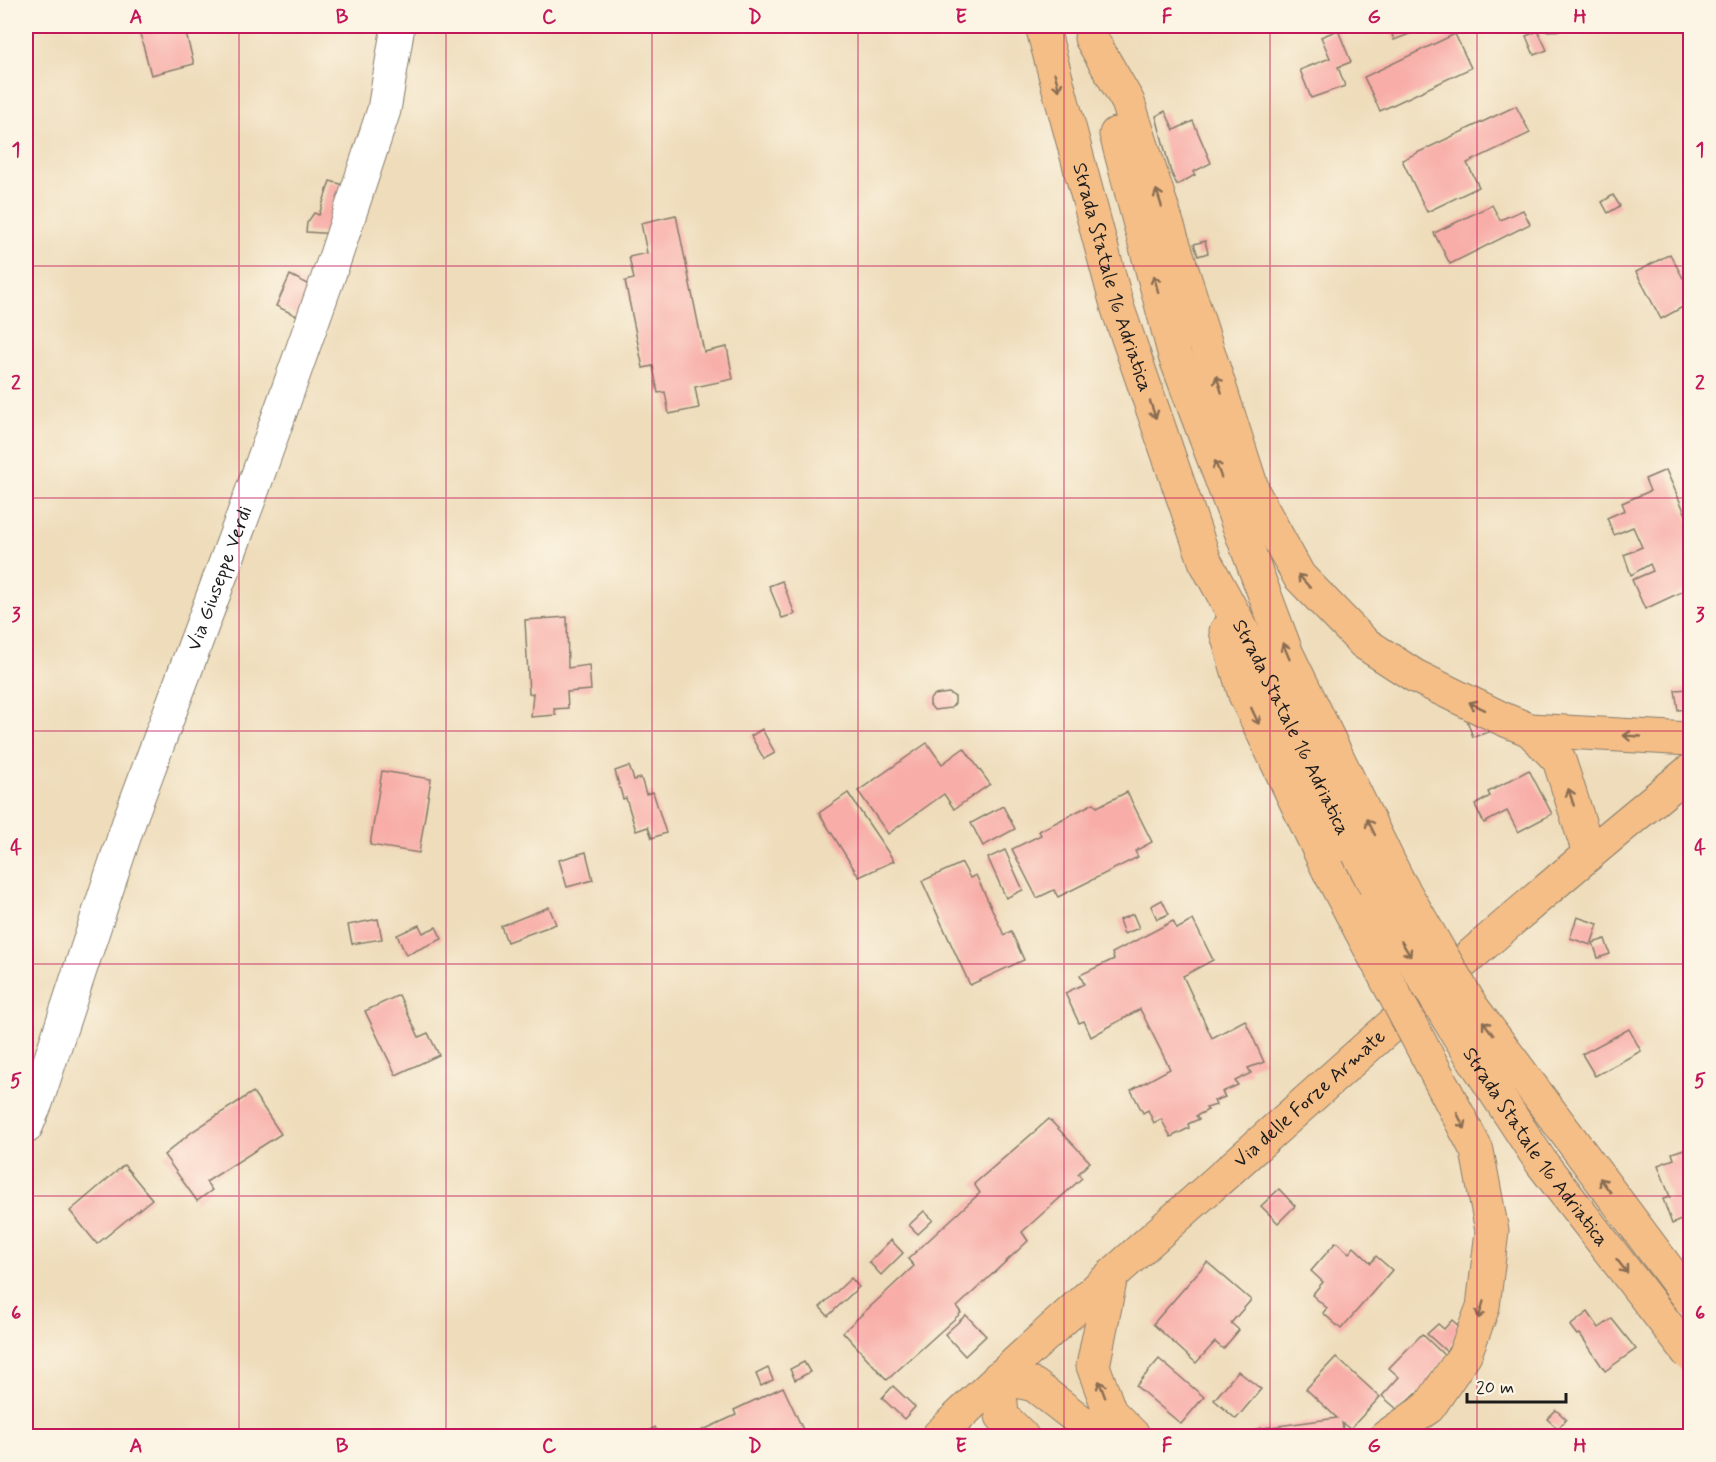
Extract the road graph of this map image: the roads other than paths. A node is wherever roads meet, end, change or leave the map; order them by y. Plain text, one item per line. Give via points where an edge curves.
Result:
1 (398, 26) edge
2 (1042, 26) edge
3 (1089, 32) edge
4 (1205, 561) junction
5 (1530, 730) junction
6 (1690, 739) edge
7 (1690, 771) edge
8 (1589, 853) junction
9 (1387, 889) junction
10 (26, 1127) edge
11 (1111, 1276) junction
12 (1690, 1299) edge
13 (1690, 1355) edge
14 (999, 1377) junction
15 (938, 1437) edge
16 (1022, 1437) edge
17 (1100, 1437) edge
18 (1134, 1437) edge
19 (1387, 1437) edge

1 - 10 street, Via Giuseppe Verdi via 384,110 336,255 131,816
2 -> 4 main road, Strada Statale 16 Adriatica via 1118,309
5 -> 3 main road via 1415,676 1364,643 1299,576 1254,494 1128,102
9 -> 3 main road, Strada Statale 16 Adriatica via 1287,654 1175,356
4 - 9 main road, Strada Statale 16 Adriatica
4 -> 19 main road, bridge via 1245,695 1328,869 1477,1151 1492,1231 1483,1307 1465,1354 1429,1407
6 -> 5 main road
8 -> 5 main road via 1559,760
7 - 8 main road, Via delle Forze Armate
8 - 11 main road, Via delle Forze Armate
12 -> 9 main road, Strada Statale 16 Adriatica, bridge
9 -> 13 main road, Strada Statale 16 Adriatica, bridge via 1458,1035 1541,1162
11 - 14 main road, Via delle Forze Armate
18 -> 11 main road via 1110,1412 1093,1366
14 - 15 main road, Via delle Forze Armate
14 - 16 main road via 1002,1416
14 - 17 main road via 1034,1385

